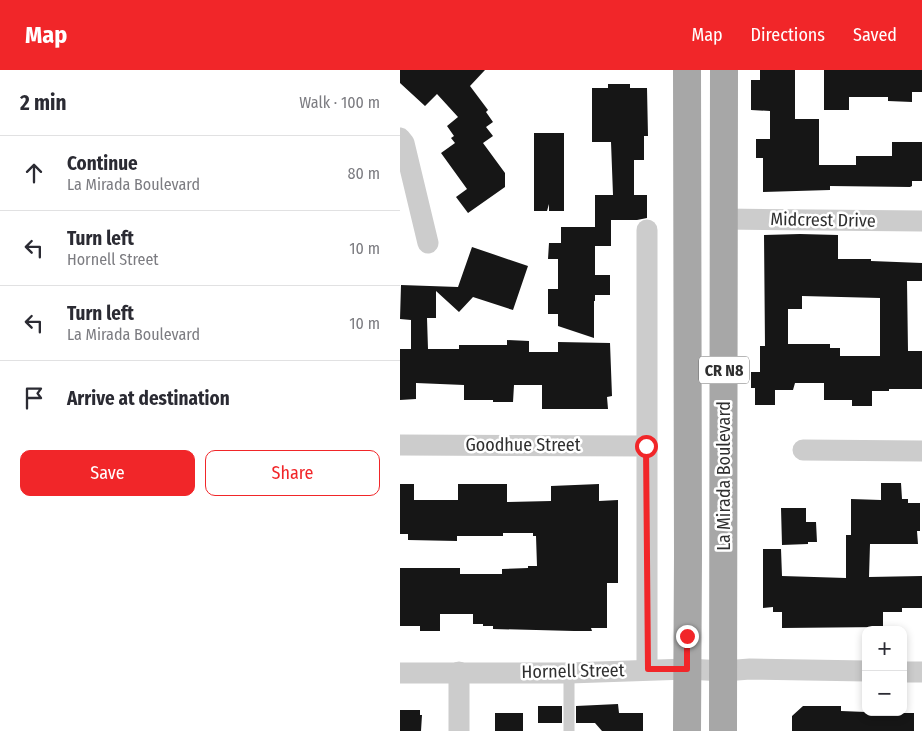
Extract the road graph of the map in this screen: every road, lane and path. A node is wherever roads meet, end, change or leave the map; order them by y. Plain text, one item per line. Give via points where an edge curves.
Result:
1 (687, 70) edge
2 (724, 70) edge
3 (400, 138) edge
4 (724, 219) junction
5 (922, 221) edge
6 (647, 230) dead end
7 (428, 243) dead end
8 (400, 445) edge
9 (646, 446) junction
10 (803, 450) dead end
11 (922, 451) edge
12 (648, 669) junction
13 (687, 669) junction
14 (724, 670) junction
15 (862, 671) edge
16 (459, 672) junction
17 (907, 672) edge
18 (922, 672) edge
19 (569, 673) junction
20 (400, 674) edge
21 (459, 731) edge
22 (569, 731) edge
23 (687, 731) edge
24 (723, 731) edge

1 - 13 main road, La Mirada Boulevard / CR N8
2 - 4 main road, La Mirada Boulevard / CR N8
3 - 7 street via 404,143
4 - 5 street, Midcrest Drive
4 - 14 main road, La Mirada Boulevard / CR N8
6 - 9 street
8 - 9 street, Goodhue Street
9 - 12 street
10 - 11 street
12 - 13 street, Hornell Street
12 - 19 street, Hornell Street
13 - 14 street, Hornell Street
13 - 23 main road, La Mirada Boulevard / CR N8
14 - 15 street, Hornell Street
14 - 24 main road, La Mirada Boulevard / CR N8
16 - 19 street, Hornell Street
16 - 20 street, Hornell Street
16 - 21 street
17 - 18 street
19 - 22 lane

